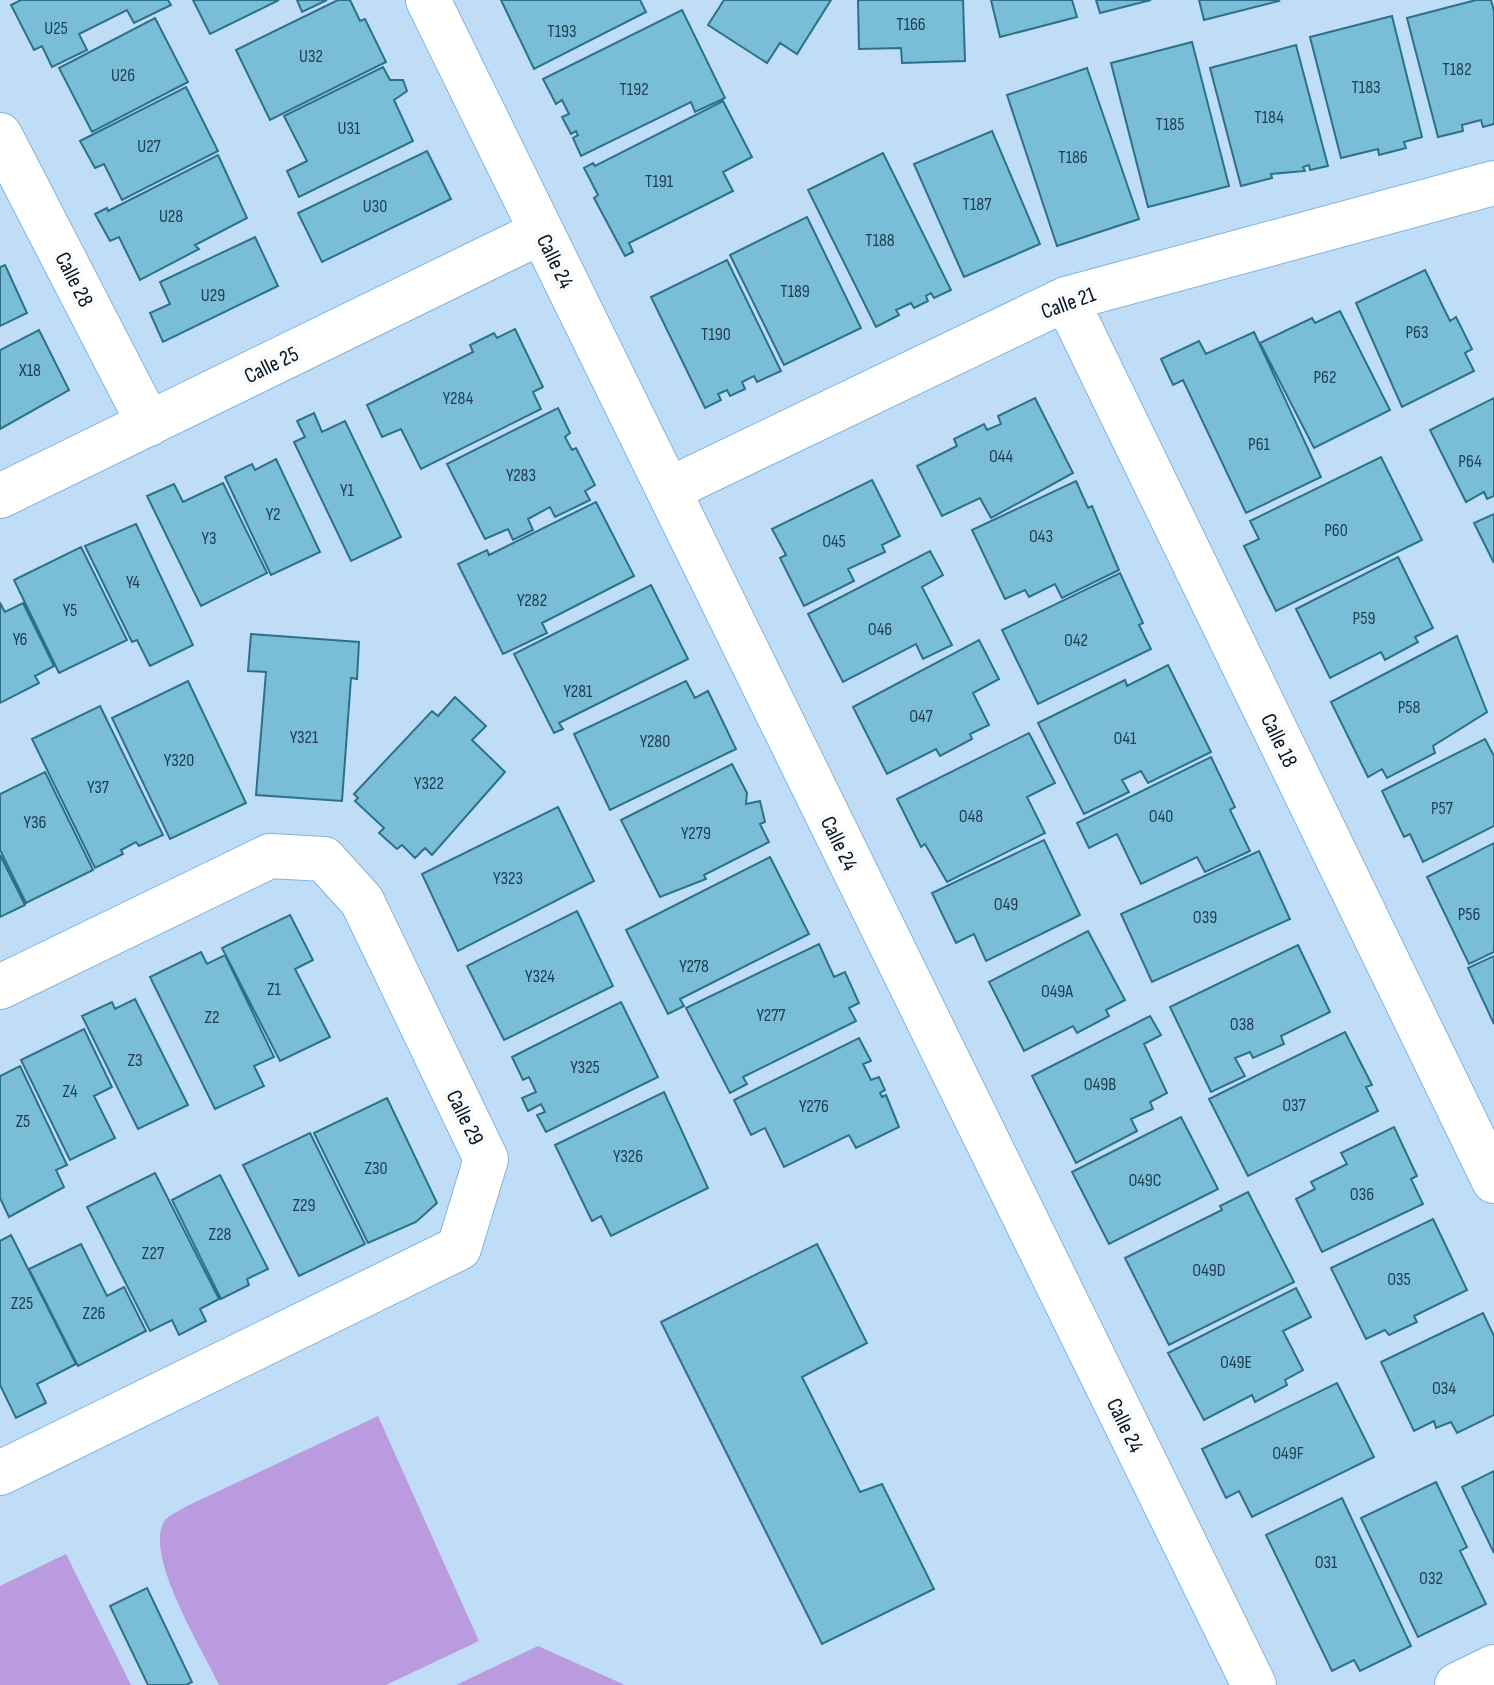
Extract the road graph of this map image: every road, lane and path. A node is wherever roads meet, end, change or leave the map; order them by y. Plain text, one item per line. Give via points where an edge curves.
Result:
1 (428, 0) edge
2 (0, 135) edge
3 (1494, 183) edge
4 (541, 232) junction
5 (1066, 299) junction
6 (149, 424) junction
7 (668, 490) junction
8 (0, 496) edge
9 (0, 987) edge
10 (1494, 1181) edge
11 (0, 1473) edge
12 (1494, 1667) edge
13 (1254, 1685) edge
14 (1457, 1685) edge

1 - 4 street, Calle 24
2 - 6 street, Calle 28
3 - 5 street, Calle 21
4 - 6 street, Calle 25
4 - 7 street, Calle 24
5 - 7 street, Calle 21
5 - 10 street, Calle 18
6 - 8 street, Calle 25
7 - 13 street, Calle 24
9 - 11 street, Calle 29 via 270,856 324,859 362,901 486,1159 459,1248
12 - 14 street

